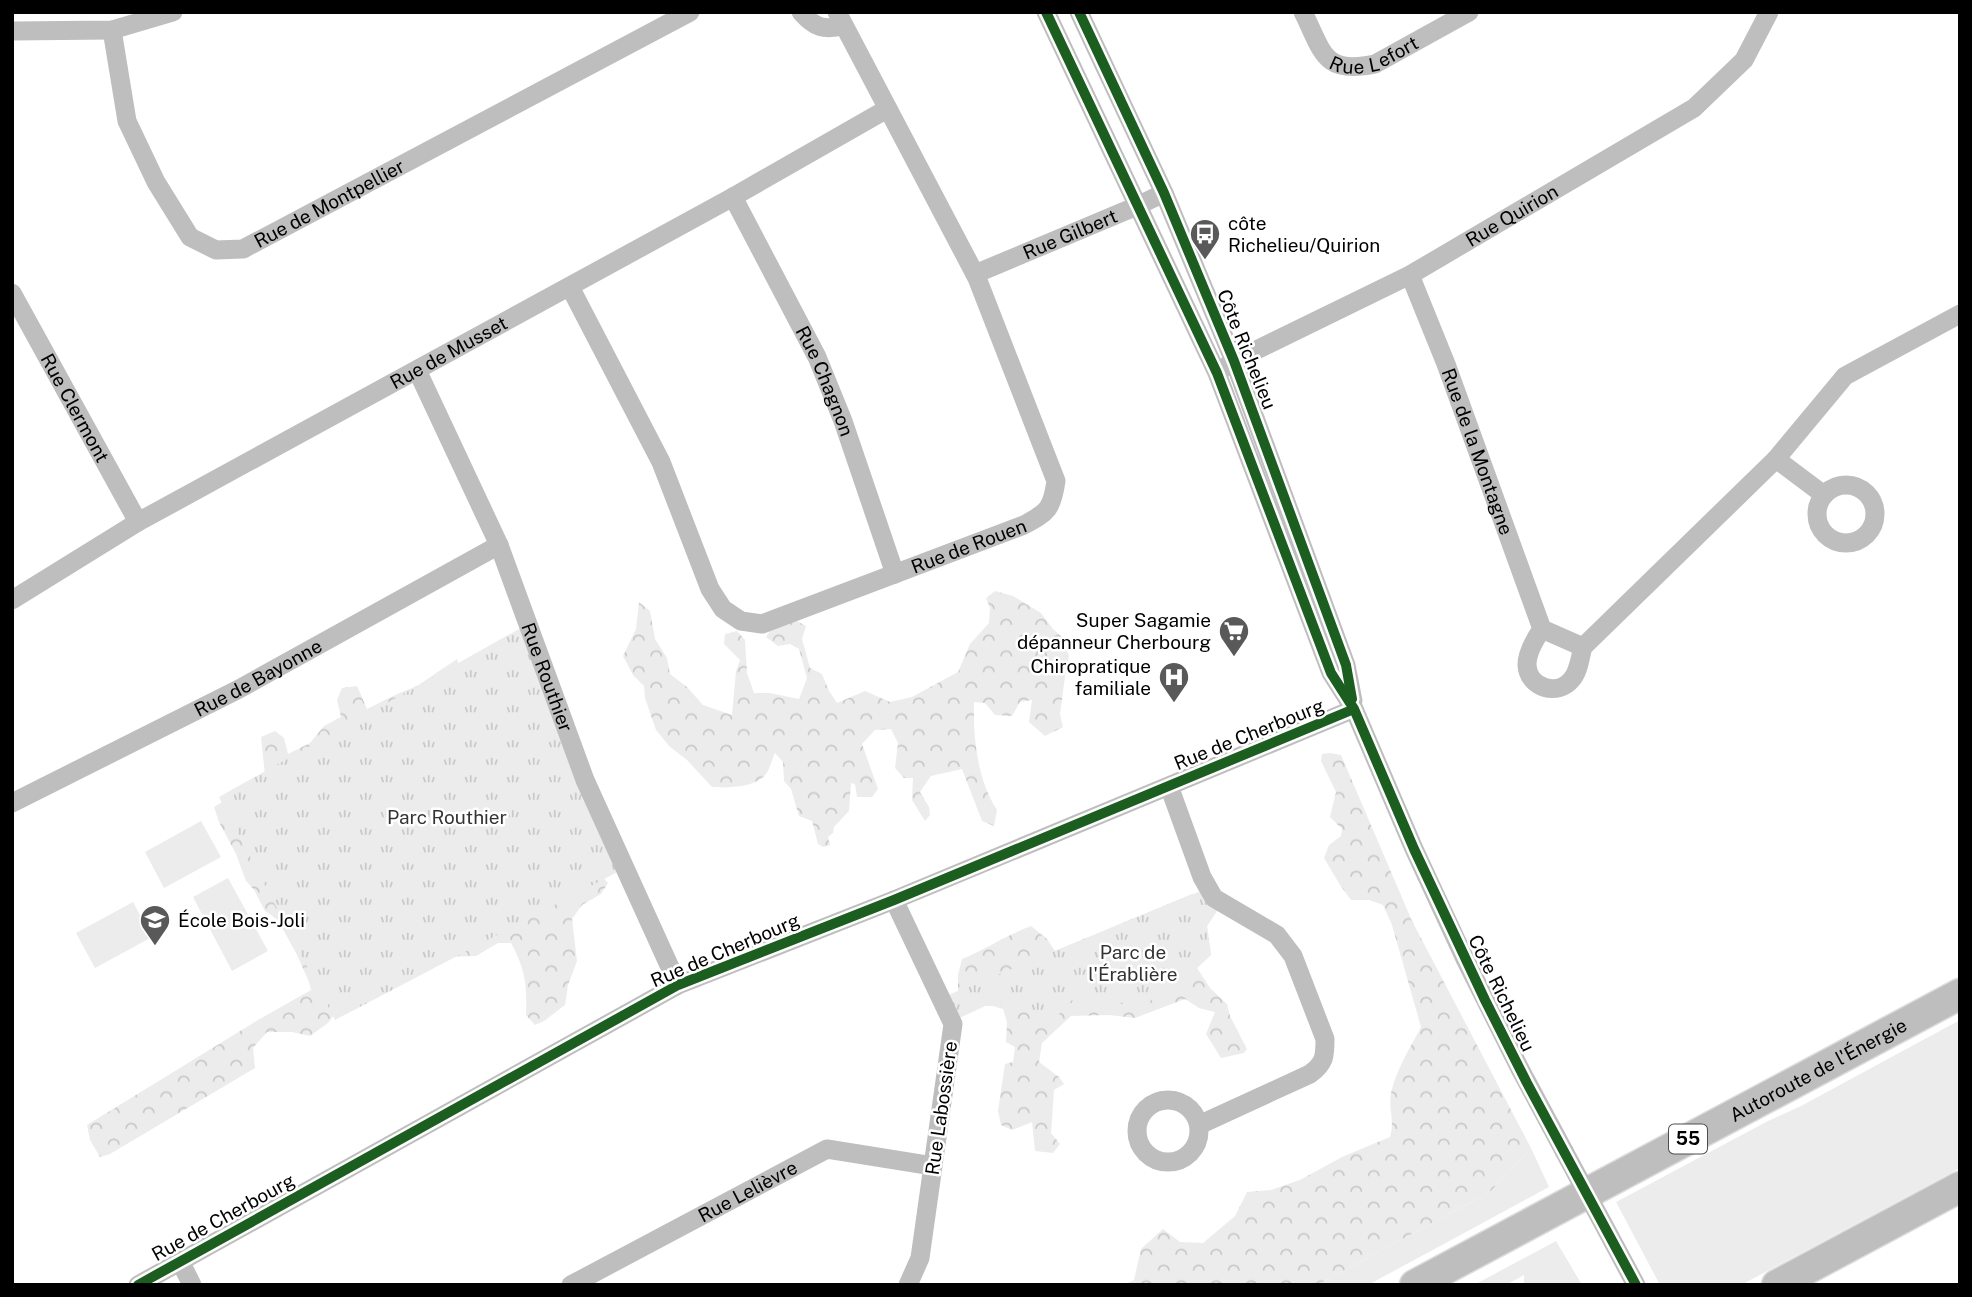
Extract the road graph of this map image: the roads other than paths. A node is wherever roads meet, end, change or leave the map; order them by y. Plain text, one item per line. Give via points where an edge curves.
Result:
1 (173, 12) edge
2 (690, 12) edge
3 (801, 12) edge
4 (1046, 12) edge
5 (1079, 12) edge
6 (1303, 12) edge
7 (1469, 12) edge
8 (1769, 12) edge
9 (658, 19) edge
10 (840, 19) edge
11 (112, 30) junction
12 (12, 31) edge
13 (887, 109) junction
14 (1164, 193) junction
15 (733, 197) junction
16 (1137, 206) junction
17 (975, 274) junction
18 (1410, 275) junction
19 (570, 287) junction
20 (12, 293) edge
21 (1960, 314) edge
22 (1234, 360) junction
23 (417, 370) junction
24 (1217, 373) junction
25 (1776, 458) junction
26 (1824, 495) dead end
27 (138, 522) junction
28 (499, 545) junction
29 (895, 574) junction
30 (12, 600) edge
31 (1542, 629) junction
32 (1583, 647) junction
33 (1354, 709) junction
34 (1169, 786) junction
35 (12, 803) edge
36 (894, 900) junction
37 (678, 985) junction
38 (1960, 994) edge
39 (1199, 1125) dead end
40 (933, 1166) junction
41 (1960, 1187) edge
42 (180, 1261) junction
43 (138, 1285) edge
44 (192, 1285) edge
45 (572, 1285) edge
46 (908, 1285) edge
47 (1415, 1285) edge
48 (1636, 1285) edge
49 (1777, 1285) edge

1 - 11 street
2 - 9 street, Rue de Montpellier
3 - 10 street, Rue de Rouen via 814,25 828,29
4 - 16 street, Côte Richelieu
5 - 14 street, Côte Richelieu
6 - 7 street, Rue Lefort via 1327,59 1360,68
8 - 18 street, Rue Quirion via 1744,60 1694,108
9 - 11 street, Rue de Montpellier via 243,249 216,250 190,237 156,183 127,121
10 - 13 street, Rue de Rouen
11 - 12 street
13 - 15 street, Rue de Musset
13 - 17 street, Rue de Rouen
14 - 16 street, Rue Gilbert
14 - 22 street, Côte Richelieu
15 - 19 street, Rue de Musset
15 - 29 street, Rue Chagnon via 817,357
16 - 17 street, Rue Gilbert
16 - 24 street, Côte Richelieu
17 - 29 street, Rue de Rouen via 1056,481 1054,499 1045,513 1024,526
18 - 22 street, Rue Quirion
18 - 31 street, Rue de la Montagne
19 - 23 street, Rue de Musset
19 - 29 street, Rue de Rouen via 661,462 710,589 723,609 741,621 762,624
20 - 27 street, Rue Clermont
21 - 25 street via 1845,376
22 - 24 street, Rue Quirion
22 - 33 street, Côte Richelieu via 1346,664
23 - 27 street, Rue de Musset
23 - 28 street, Rue Routhier
24 - 33 street, Côte Richelieu via 1331,673
25 - 26 street
25 - 32 street
27 - 30 street, Rue de Musset
28 - 35 street, Rue de Bayonne via 239,689
28 - 37 street, Rue Routhier via 585,780
31 - 32 street
31 - 32 street via 1527,665 1540,686 1557,689 1572,681
33 - 34 street, Rue de Cherbourg
33 - 48 street, Côte Richelieu, bridge via 1460,947
34 - 36 street, Rue de Cherbourg
34 - 39 street via 1214,898 1277,935 1293,956 1325,1039 1321,1066 1310,1074
36 - 37 street, Rue de Cherbourg
36 - 40 street, Rue Labossière via 953,1024
37 - 42 street, Rue de Cherbourg
38 - 47 highway, Autoroute de l'Énergie / 55
40 - 45 street, Rue Lelièvre via 827,1149
40 - 46 street, Rue Labossière via 920,1258
41 - 49 highway
42 - 43 street, Rue de Cherbourg
42 - 44 street

